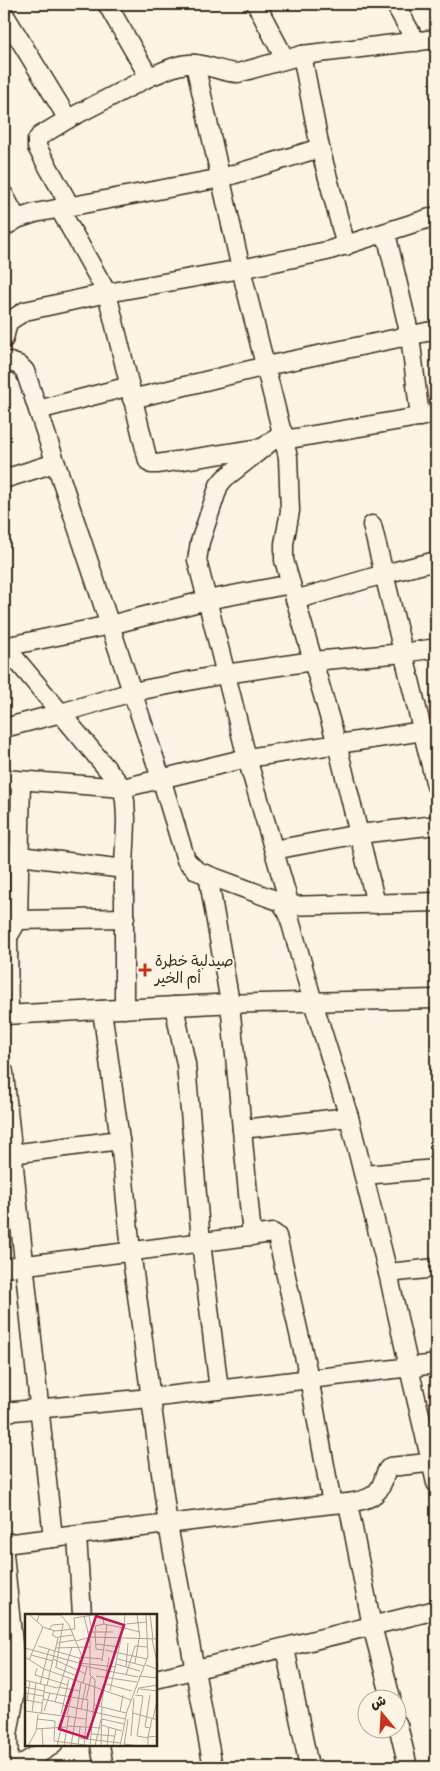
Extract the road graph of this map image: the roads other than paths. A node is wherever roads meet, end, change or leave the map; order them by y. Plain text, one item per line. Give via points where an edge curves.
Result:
1 (107, 4) edge
2 (256, 4) edge
3 (395, 4) edge
4 (4, 14) edge
5 (436, 40) edge
6 (416, 42) junction
7 (294, 57) junction
8 (195, 64) junction
9 (149, 77) junction
10 (68, 119) junction
11 (320, 148) junction
12 (222, 178) junction
13 (4, 195) edge
14 (64, 207) junction
15 (436, 216) edge
16 (10, 223) edge
17 (386, 233) junction
18 (346, 246) junction
19 (241, 269) junction
20 (107, 292) junction
21 (436, 330) edge
22 (410, 336) junction
23 (4, 339) edge
24 (4, 360) edge
25 (266, 366) junction
26 (131, 393) junction
27 (38, 410) junction
28 (428, 416) edge
29 (283, 436) junction
30 (262, 448) junction
31 (55, 463) junction
32 (4, 480) edge
33 (372, 525) dead end
34 (436, 562) edge
35 (384, 574) junction
36 (293, 592) junction
37 (207, 600) junction
38 (110, 626) junction
39 (4, 646) edge
40 (436, 648) edge
41 (404, 653) junction
42 (313, 661) junction
43 (226, 674) junction
44 (132, 692) junction
45 (61, 713) junction
46 (4, 728) edge
47 (430, 730) edge
48 (338, 744) junction
49 (246, 758) junction
50 (161, 778) junction
51 (4, 779) edge
52 (21, 781) junction
53 (436, 786) edge
54 (123, 788) junction
55 (436, 825) edge
56 (360, 834) junction
57 (274, 850) junction
58 (12, 855) edge
59 (124, 869) junction
60 (208, 875) junction
61 (436, 902) edge
62 (376, 904) junction
63 (288, 906) junction
64 (125, 918) junction
65 (18, 920) junction
66 (6, 936) edge
67 (436, 999) edge
68 (313, 1002) junction
69 (230, 1003) junction
70 (174, 1006) junction
71 (124, 1009) junction
72 (102, 1010) junction
73 (6, 1015) edge
74 (4, 1072) edge
75 (349, 1117) junction
76 (242, 1130) junction
77 (120, 1140) junction
78 (8, 1155) edge
79 (436, 1169) edge
80 (364, 1174) junction
81 (252, 1236) junction
82 (201, 1242) junction
83 (131, 1251) junction
84 (23, 1266) junction
85 (4, 1268) edge
86 (436, 1268) edge
87 (388, 1273) junction
88 (436, 1364) edge
89 (409, 1368) junction
90 (309, 1378) junction
91 (219, 1390) junction
92 (150, 1398) junction
93 (38, 1409) junction
94 (4, 1412) edge
95 (434, 1462) edge
96 (436, 1483) edge
97 (340, 1504) junction
98 (168, 1525) junction
99 (77, 1536) junction
100 (53, 1538) junction
101 (4, 1544) edge
102 (4, 1554) edge
103 (436, 1610) edge
104 (82, 1614) edge
105 (372, 1626) junction
106 (285, 1648) junction
107 (194, 1670) junction
108 (158, 1679) edge
109 (16, 1683) edge
110 (388, 1688) edge
111 (401, 1738) edge
112 (51, 1746) edge
113 (100, 1746) edge
114 (9, 1767) edge
115 (17, 1767) edge
116 (104, 1767) edge
117 (213, 1767) edge
118 (309, 1767) edge
119 (408, 1767) edge

1 - 9 street
2 - 7 street
3 - 6 street
4 - 10 street
5 - 6 street
6 - 7 street
7 - 8 street via 238,73
7 - 11 street
8 - 9 street
8 - 12 street
9 - 10 street
10 - 14 street via 37,140 37,147
11 - 12 street
11 - 18 street
12 - 14 street
12 - 19 street
13 - 16 street
14 - 16 street
14 - 20 street
15 - 17 street
17 - 18 street
17 - 22 street
18 - 19 street
19 - 20 street
19 - 25 street
20 - 23 street via 25,312 8,322
20 - 26 street
21 - 22 street
22 - 25 street
22 - 28 street
24 - 27 street via 19,365 25,371
25 - 26 street
25 - 29 street
26 - 27 street
26 - 30 street via 146,457 151,464
27 - 31 street
28 - 29 street
29 - 30 street
29 - 36 street via 290,494 284,560
30 - 37 street via 225,478 215,493 196,560
31 - 32 street
31 - 38 street
33 - 35 street
34 - 35 street
35 - 36 street
35 - 41 street
36 - 37 street
36 - 42 street
37 - 38 street
37 - 43 street
38 - 39 street
38 - 44 street
39 - 45 street
40 - 41 street
41 - 42 street
41 - 47 street
42 - 43 street
42 - 48 street
43 - 44 street
43 - 49 street
44 - 45 street
44 - 50 street
45 - 46 street
45 - 54 street
47 - 48 street
47 - 53 street
48 - 49 street
48 - 56 street
49 - 50 street
49 - 57 street
50 - 54 street
50 - 60 street via 186,860 197,871
51 - 52 street
52 - 54 street
52 - 58 street
54 - 59 street via 127,805
55 - 56 street
56 - 57 street
56 - 62 street
57 - 63 street
58 - 59 street
58 - 65 street
59 - 64 street
60 - 63 street
60 - 69 street
61 - 62 street
62 - 63 street
63 - 68 street
64 - 65 street
64 - 71 street
65 - 66 street
66 - 73 street
67 - 68 street
68 - 69 street
68 - 75 street
69 - 70 street
69 - 76 street
70 - 71 street
70 - 82 street via 186,1064
71 - 72 street
72 - 73 street
72 - 77 street
74 - 78 street
75 - 76 street
75 - 80 street
76 - 81 street
77 - 78 street
77 - 83 street
78 - 84 street
79 - 80 street
80 - 87 street
81 - 82 street
81 - 90 street via 273,1233 278,1237
82 - 83 street
82 - 91 street
83 - 84 street
83 - 92 street
84 - 85 street
84 - 93 street
86 - 87 street
87 - 89 street
88 - 89 street
89 - 90 street
89 - 95 street
90 - 91 street
90 - 97 street
91 - 92 street
92 - 93 street
92 - 98 street
93 - 94 street
93 - 100 street
95 - 96 street
95 - 97 street via 390,1467 377,1494 369,1499
97 - 98 street
97 - 105 street
98 - 99 street
98 - 107 street
99 - 100 street
99 - 104 street
100 - 101 street
102 - 109 street
103 - 105 street
105 - 106 street
105 - 110 street
106 - 107 street
106 - 118 street
107 - 108 street
107 - 117 street
109 - 114 street via 8,1735
111 - 119 street
112 - 115 street
113 - 116 street

